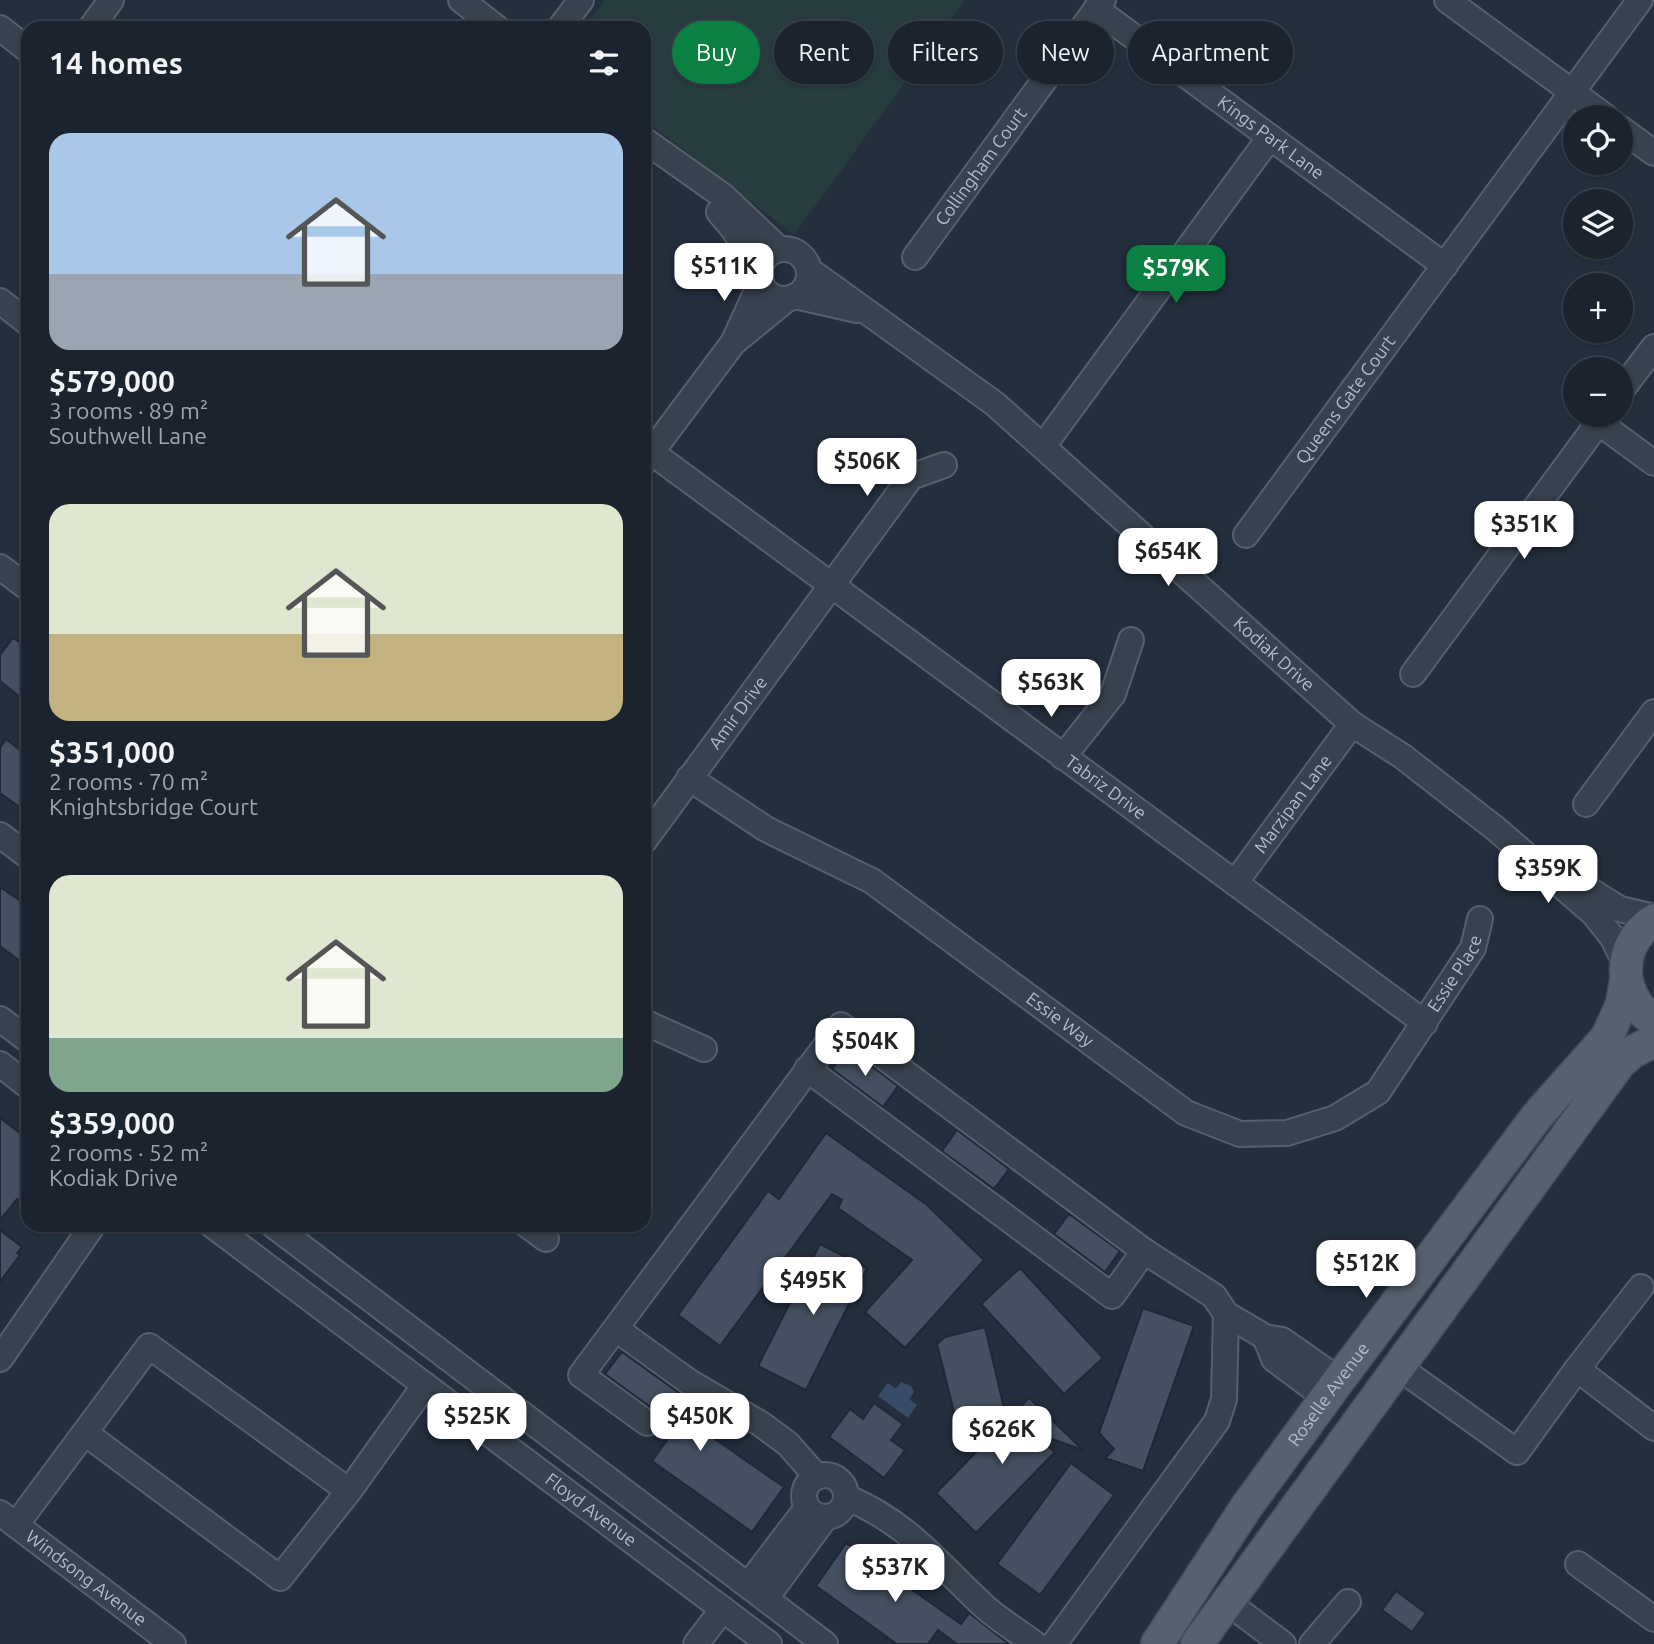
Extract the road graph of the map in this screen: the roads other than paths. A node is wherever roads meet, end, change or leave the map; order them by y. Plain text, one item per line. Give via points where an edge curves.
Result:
1 (111, 0) edge
2 (461, 0) edge
3 (581, 0) edge
4 (1447, 0) edge
5 (1640, 0) edge
6 (1100, 5) edge
7 (96, 21) edge
8 (488, 21) edge
9 (565, 21) edge
10 (0, 28) edge
11 (21, 44) edge
12 (1572, 93) junction
13 (1589, 105) edge
14 (1270, 137) junction
15 (1633, 138) edge
16 (651, 145) edge
17 (1654, 153) edge
18 (699, 182) junction
19 (779, 249) junction
20 (915, 257) dead end
21 (1445, 266) junction
22 (809, 270) junction
23 (760, 278) junction
24 (791, 298) junction
25 (0, 302) edge
26 (864, 312) junction
27 (21, 318) edge
28 (733, 344) junction
29 (1654, 347) edge
30 (1633, 375) edge
31 (1595, 427) edge
32 (1611, 427) edge
33 (1044, 445) junction
34 (651, 452) edge
35 (651, 460) edge
36 (1654, 463) edge
37 (944, 465) dead end
38 (1247, 535) dead end
39 (830, 585) junction
40 (1131, 640) dead end
41 (1413, 674) dead end
42 (1654, 712) edge
43 (1352, 724) junction
44 (1063, 757) junction
45 (689, 778) junction
46 (1586, 804) dead end
47 (1496, 829) junction
48 (651, 831) edge
49 (0, 835) edge
50 (21, 851) edge
51 (1235, 883) junction
52 (1654, 918) edge
53 (1480, 919) dead end
54 (1625, 971) junction
55 (0, 1018) edge
56 (1654, 1021) edge
57 (1425, 1023) junction
58 (651, 1025) edge
59 (21, 1034) edge
60 (1654, 1041) edge
61 (704, 1049) dead end
62 (0, 1064) edge
63 (807, 1069) junction
64 (21, 1080) edge
65 (88, 1232) edge
66 (221, 1232) edge
67 (281, 1232) edge
68 (1144, 1251) junction
69 (1641, 1287) dead end
70 (1226, 1314) junction
71 (616, 1329) junction
72 (3, 1351) edge
73 (1396, 1366) junction
74 (1577, 1370) junction
75 (425, 1385) junction
76 (1333, 1389) junction
77 (647, 1423) dead end
78 (1654, 1428) edge
79 (85, 1433) junction
80 (817, 1477) junction
81 (349, 1491) junction
82 (846, 1497) junction
83 (816, 1513) junction
84 (8, 1519) edge
85 (1578, 1564) dead end
86 (757, 1591) junction
87 (1227, 1602) junction
88 (1348, 1602) dead end
89 (723, 1609) junction
90 (1654, 1619) edge
91 (1199, 1643) edge
92 (173, 1644) edge
93 (696, 1644) edge
94 (769, 1644) edge
95 (825, 1644) edge
96 (1035, 1644) edge
97 (1054, 1644) edge
98 (1157, 1644) edge
99 (1283, 1644) edge
100 (1312, 1644) edge

1 - 7 street
2 - 8 street
3 - 9 street
4 - 12 street
5 - 12 street, Queens Gate Court
6 - 14 street, Kings Park Lane
6 - 20 street, Collingham Court
10 - 11 street
12 - 13 street
12 - 21 street, Queens Gate Court
14 - 21 street, Kings Park Lane
14 - 33 street
15 - 17 street
16 - 18 street
18 - 19 street via 723,196
18 - 23 street via 734,230
19 - 22 street via 795,251
19 - 23 street via 765,258
21 - 38 street, Queens Gate Court
22 - 24 street via 807,285
22 - 26 street, Kodiak Drive
23 - 24 street via 771,295
23 - 28 street
24 - 26 street, Kodiak Drive
24 - 28 street
25 - 27 street
26 - 33 street, Kodiak Drive via 995,404
28 - 34 street
29 - 30 street
31 - 41 street
32 - 36 street
33 - 43 street, Kodiak Drive
35 - 39 street, Tabriz Drive
37 - 39 street, Amir Drive via 911,477
39 - 44 street, Tabriz Drive
39 - 45 street, Amir Drive
40 - 44 street via 1113,694
42 - 46 street
43 - 47 street, Kodiak Drive via 1402,756
43 - 51 street, Marzipan Lane
44 - 51 street, Tabriz Drive
45 - 48 street, Amir Drive
45 - 57 street, Essie Way via 766,829 872,881 1186,1112 1240,1134 1287,1133 1335,1118 1378,1092
47 - 52 street, Kodiak Drive via 1620,909
47 - 54 street, Kodiak Drive via 1602,922
49 - 50 street
51 - 57 street, Tabriz Drive
52 - 54 main road, Roselle Avenue via 1637,934
53 - 57 street, Essie Place via 1473,948
54 - 56 main road via 1633,1000
54 - 76 main road, Roselle Avenue via 1622,1004 1602,1045 1537,1116
55 - 59 street
58 - 61 street
60 - 73 main road via 1619,1064
62 - 64 street
63 - 68 street via 841,1024
63 - 68 street via 1112,1296
63 - 71 street
65 - 72 street
66 - 75 street, Floyd Avenue
67 - 86 street, Floyd Avenue
68 - 70 street via 1214,1296
69 - 74 street
70 - 76 street via 1265,1337 1282,1340
70 - 97 street via 1224,1399 1217,1421
71 - 77 street via 581,1376
71 - 80 street via 688,1381 761,1424 788,1444
73 - 74 street via 1517,1452
73 - 87 main road
74 - 78 street
75 - 81 street
75 - 89 street, Floyd Avenue
76 - 98 main road, Roselle Avenue via 1247,1506
79 - 81 street via 280,1578
79 - 81 street via 149,1346
79 - 84 street
80 - 82 street via 834,1477
80 - 83 street via 804,1496
82 - 83 street via 840,1512
82 - 96 street via 926,1546 989,1611
83 - 86 street
84 - 92 street, Windsong Avenue
85 - 90 street
86 - 95 street, Floyd Avenue
87 - 91 main road
87 - 99 street
88 - 100 street
89 - 93 street
89 - 94 street, Floyd Avenue

